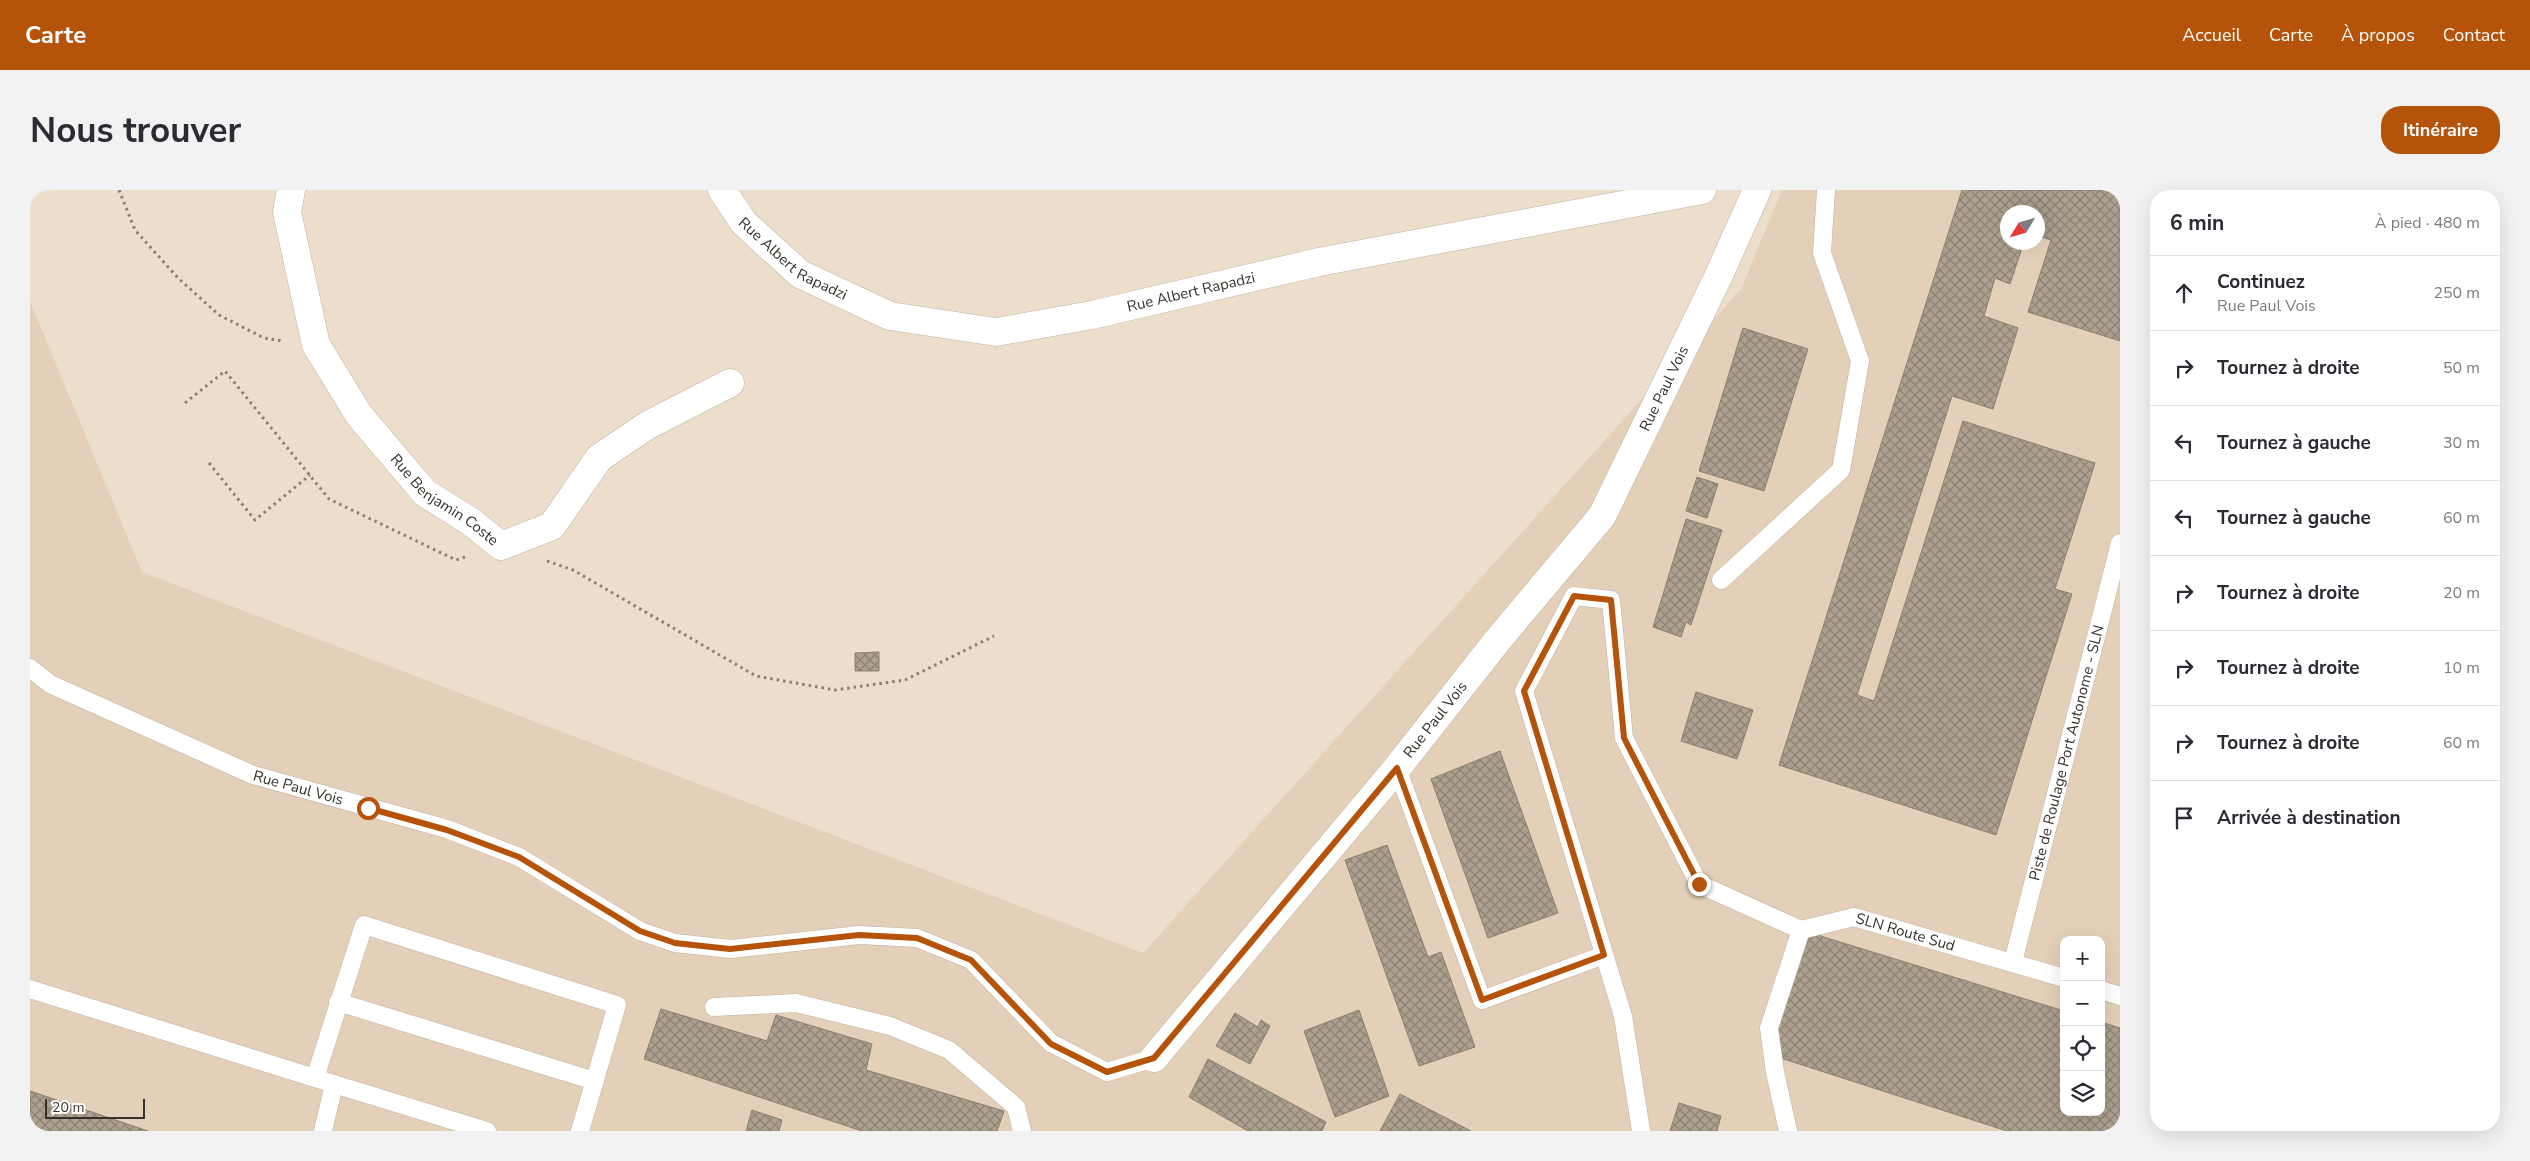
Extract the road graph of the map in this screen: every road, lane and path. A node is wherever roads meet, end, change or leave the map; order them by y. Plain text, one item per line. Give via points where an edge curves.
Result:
1 (120, 190) edge
2 (291, 190) edge
3 (722, 190) edge
4 (1702, 190) edge
5 (1757, 190) edge
6 (1826, 190) edge
7 (316, 345) junction
8 (730, 383) dead end
9 (184, 403) dead end
10 (209, 463) dead end
11 (310, 475) junction
12 (2120, 543) edge
13 (501, 546) junction
14 (546, 561) dead end
15 (1722, 580) dead end
16 (994, 636) dead end
17 (30, 668) edge
18 (1397, 768) junction
19 (1800, 930) junction
20 (1604, 955) junction
21 (2013, 962) junction
22 (2060, 977) edge
23 (30, 989) edge
24 (2105, 991) edge
25 (2120, 996) edge
26 (338, 1002) junction
27 (714, 1007) dead end
28 (1154, 1058) joint
29 (315, 1078) junction
30 (595, 1081) junction
31 (334, 1084) junction
32 (323, 1131) edge
33 (487, 1131) edge
34 (580, 1131) edge
35 (1022, 1131) edge
36 (1641, 1131) edge
37 (1788, 1131) edge

1 - 7 path via 135,230 178,278 219,315 264,338
2 - 7 street, Rue Benjamin Coste via 286,212
3 - 4 street, Rue Albert Rapadzi via 744,223 800,274 890,316 996,332 1092,315 1319,262
5 - 18 street, Rue Paul Vois via 1602,516 1497,641
6 - 15 lane via 1822,253 1860,361 1841,470
7 - 13 street, Rue Benjamin Coste via 359,415 425,493 470,521
8 - 13 street, Rue Benjamin Coste via 648,425 599,458 552,526
9 - 11 path via 225,371
10 - 11 path via 255,520
11 - 13 path via 329,499 456,560
12 - 21 lane, Piste de Roulage Port Autonome - SLN
14 - 16 path via 573,570 756,676 835,690 905,680
17 - 28 lane, Rue Paul Vois via 50,684 253,775 447,830 519,857 640,931 675,943 730,949 859,935 917,938 971,960 1051,1044 1107,1072
18 - 20 lane via 1482,1000
18 - 28 street, Rue Paul Vois
19 - 20 lane via 1699,884 1624,738 1611,600 1574,596 1524,691
19 - 21 lane, SLN Route Sud via 1854,917
19 - 37 lane via 1769,1028
20 - 36 lane via 1623,1016
21 - 22 lane, SLN Route Sud
23 - 29 lane
24 - 25 lane
26 - 29 lane
26 - 30 lane
26 - 30 lane via 364,925 617,1005
27 - 35 lane via 796,1003 890,1026 949,1050 1016,1107
29 - 31 lane
30 - 34 lane
31 - 32 lane
31 - 33 lane

